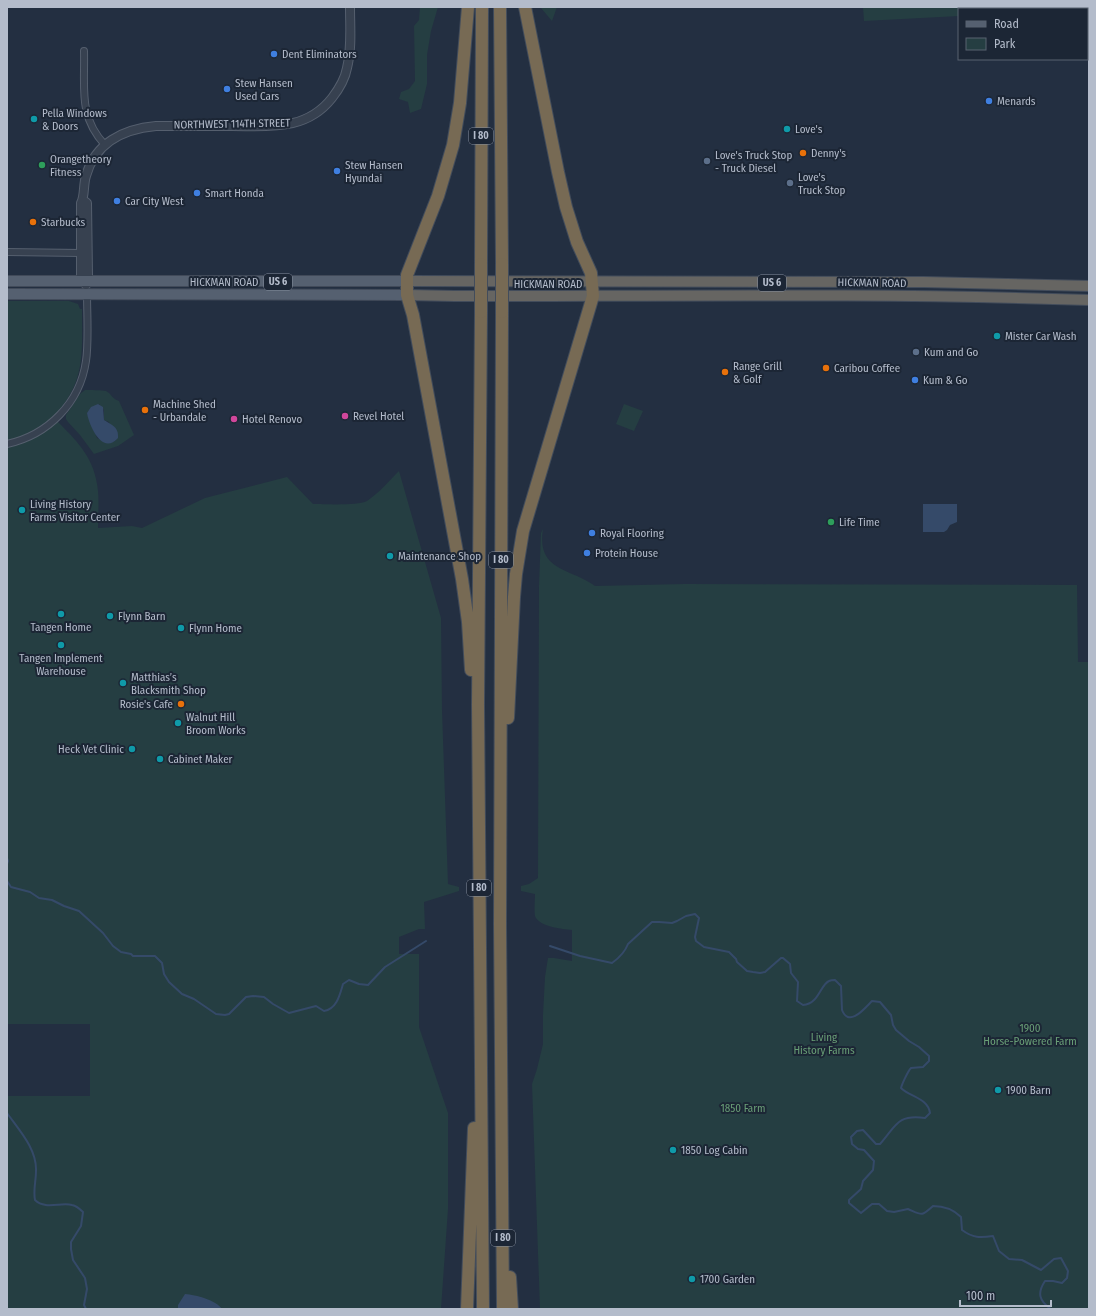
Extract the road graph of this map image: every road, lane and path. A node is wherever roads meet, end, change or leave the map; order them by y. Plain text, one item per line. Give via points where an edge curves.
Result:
1 (350, 7) edge
2 (468, 7) edge
3 (482, 7) edge
4 (500, 7) edge
5 (525, 7) edge
6 (84, 51) dead end
7 (105, 145) junction
8 (83, 200) junction
9 (7, 252) edge
10 (81, 253) junction
11 (7, 281) edge
12 (407, 281) junction
13 (86, 282) junction
14 (593, 282) junction
15 (1075, 286) junction
16 (1089, 286) edge
17 (7, 294) edge
18 (86, 294) junction
19 (1089, 294) edge
20 (407, 295) junction
21 (593, 296) junction
22 (994, 297) junction
23 (1076, 300) junction
24 (1089, 300) edge
25 (7, 444) edge
26 (478, 705) junction
27 (500, 809) junction
28 (481, 1072) junction
29 (502, 1168) junction
30 (467, 1309) edge
31 (483, 1309) edge
32 (503, 1309) edge
33 (512, 1309) edge

1 - 7 street, NORTHWEST 114TH STREET via 349,58 344,78 329,101 314,115 299,122 277,126 143,127 125,132
2 - 12 highway via 460,103 453,145 438,196 407,275
3 - 26 highway, I 80, bridge
4 - 27 highway, I 80, bridge
5 - 14 highway via 566,207 577,242 592,273
6 - 7 street via 86,113 95,134
7 - 8 street, NORTHWEST 114TH STREET via 87,172
8 - 10 street, NORTHWEST 114TH STREET
8 - 13 street via 87,204
9 - 10 street
10 - 13 street, NORTHWEST 114TH STREET via 81,275
11 - 13 main road, HICKMAN ROAD / US 6
12 - 13 main road, HICKMAN ROAD / US 6
12 - 14 highway, HICKMAN ROAD / US 6
12 - 20 highway
13 - 18 street
14 - 15 highway, HICKMAN ROAD / US 6 via 924,282
14 - 21 highway
15 - 16 highway, HICKMAN ROAD / US 6
15 - 22 highway via 1065,293 1002,293
17 - 18 main road, HICKMAN ROAD / US 6
18 - 20 main road, HICKMAN ROAD / US 6
18 - 25 street via 86,362 76,393 59,417 49,425 29,437
19 - 23 highway via 1079,295
20 - 21 highway, HICKMAN ROAD / US 6
20 - 26 highway via 414,315 462,579 468,622 471,681
21 - 22 highway, HICKMAN ROAD / US 6 via 716,294
21 - 27 highway via 523,531 514,597
22 - 23 highway, HICKMAN ROAD / US 6
23 - 24 highway, HICKMAN ROAD / US 6
26 - 28 highway, I 80
27 - 29 highway, I 80
28 - 30 highway via 474,1137
28 - 31 highway, I 80
29 - 32 highway, I 80
29 - 33 highway

